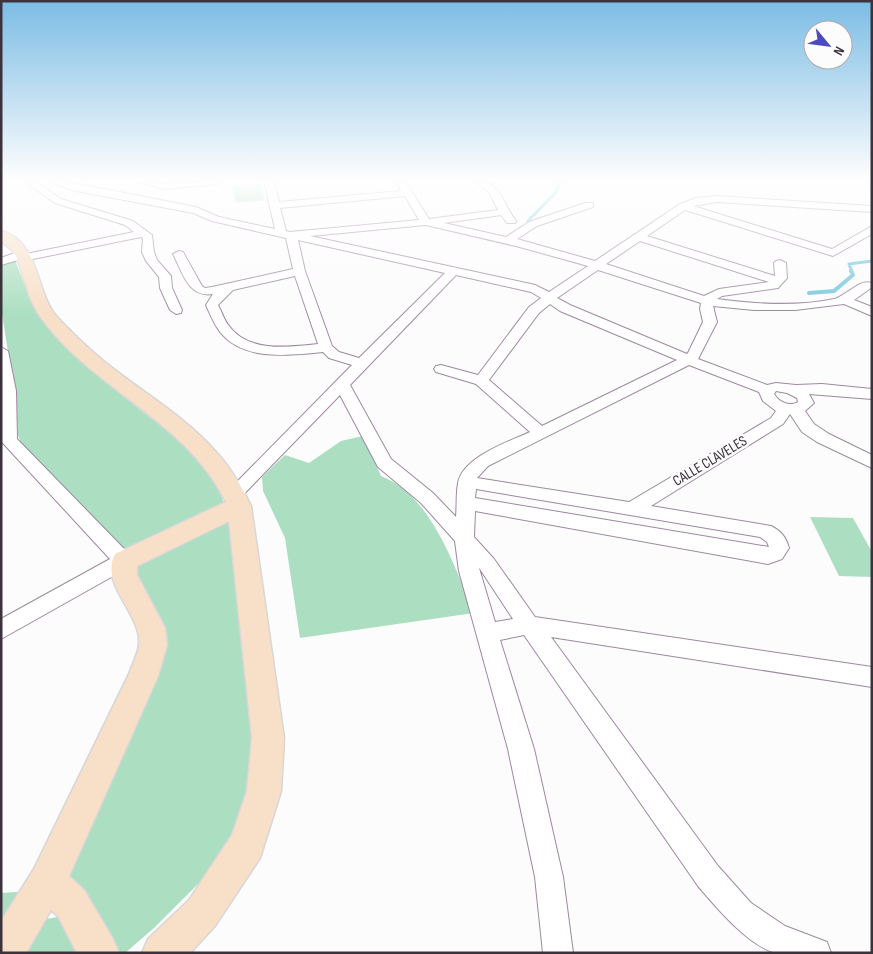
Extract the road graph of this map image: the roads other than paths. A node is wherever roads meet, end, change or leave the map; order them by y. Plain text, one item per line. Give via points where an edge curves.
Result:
1 (133, 226) edge
2 (246, 226) edge
3 (283, 226) edge
4 (385, 226) edge
5 (442, 226) edge
6 (516, 226) edge
7 (532, 226) edge
8 (656, 226) edge
9 (746, 226) edge
10 (872, 229) edge
11 (522, 231) junction
12 (143, 233) junction
13 (286, 234) junction
14 (1, 235) edge
15 (639, 237) junction
16 (508, 240) junction
17 (179, 254) dead end
18 (22, 256) junction
19 (1, 262) edge
20 (780, 263) dead end
21 (598, 265) junction
22 (299, 271) junction
23 (453, 271) junction
24 (778, 281) junction
25 (868, 284) dead end
26 (228, 288) junction
27 (550, 297) junction
28 (844, 300) junction
29 (708, 302) junction
30 (176, 310) dead end
31 (872, 312) edge
32 (326, 348) junction
33 (1, 351) edge
34 (688, 360) junction
35 (362, 364) junction
36 (441, 369) dead end
37 (481, 382) junction
38 (342, 384) junction
39 (768, 390) junction
40 (796, 390) junction
41 (5, 392) edge
42 (872, 394) edge
43 (791, 409) junction
44 (541, 433) junction
45 (5, 441) edge
46 (872, 462) edge
47 (467, 482) junction
48 (237, 500) junction
49 (465, 503) junction
50 (630, 510) junction
51 (464, 537) junction
52 (124, 561) junction
53 (529, 625) junction
54 (1, 630) edge
55 (486, 633) junction
56 (872, 677) edge
57 (47, 882) junction
58 (4, 953) edge
59 (99, 953) edge
60 (162, 953) edge
61 (558, 953) edge
62 (816, 953) edge

1 - 12 street
2 - 13 street
3 - 13 street
4 - 13 street
5 - 16 street
6 - 11 street
7 - 11 street
8 - 15 street
9 - 10 street via 833,253
11 - 16 street
12 - 18 street
12 - 30 street via 148,237 152,261 165,276 166,288
13 - 22 street
13 - 23 street
14 - 18 main road via 18,248
15 - 21 street
15 - 24 street
16 - 21 street
17 - 26 street via 197,288 203,292
18 - 19 street
18 - 48 main road via 46,313 71,342 196,442 218,467
20 - 24 street
21 - 27 street
21 - 29 street
22 - 26 street
22 - 32 street
23 - 27 street via 535,289
23 - 35 street
24 - 29 street via 764,288 719,293
25 - 28 street
26 - 32 street via 213,300 212,305 227,332 239,341 262,350
27 - 34 street via 565,308
27 - 37 street via 534,310
28 - 29 street via 781,306
28 - 31 street
29 - 34 street via 706,309 710,322 694,355
32 - 35 street via 334,356
33 - 41 street
34 - 39 street
34 - 44 street
35 - 38 street
36 - 37 street
37 - 44 street
38 - 48 street
38 - 51 street via 384,463 427,498
39 - 40 street via 776,387
39 - 43 street via 766,393 770,400
40 - 42 street
40 - 43 street via 806,400 804,406
41 - 45 street
43 - 46 street via 808,428 823,438
43 - 50 street, CALLE CLAVELES via 777,421
44 - 47 street via 482,462
45 - 52 street
47 - 49 street
47 - 50 street
48 - 52 main road
48 - 60 main road via 268,738 264,791 247,845 202,913
49 - 50 street via 768,556 779,548 778,541 764,531
49 - 51 street
51 - 53 street
51 - 55 street via 469,571
52 - 54 street
52 - 57 main road via 124,575 151,628 153,645 144,676
53 - 55 street
53 - 56 street
53 - 62 street via 708,876 741,913 775,938
55 - 61 street via 521,749 547,868
57 - 58 main road
57 - 59 main road via 72,903

